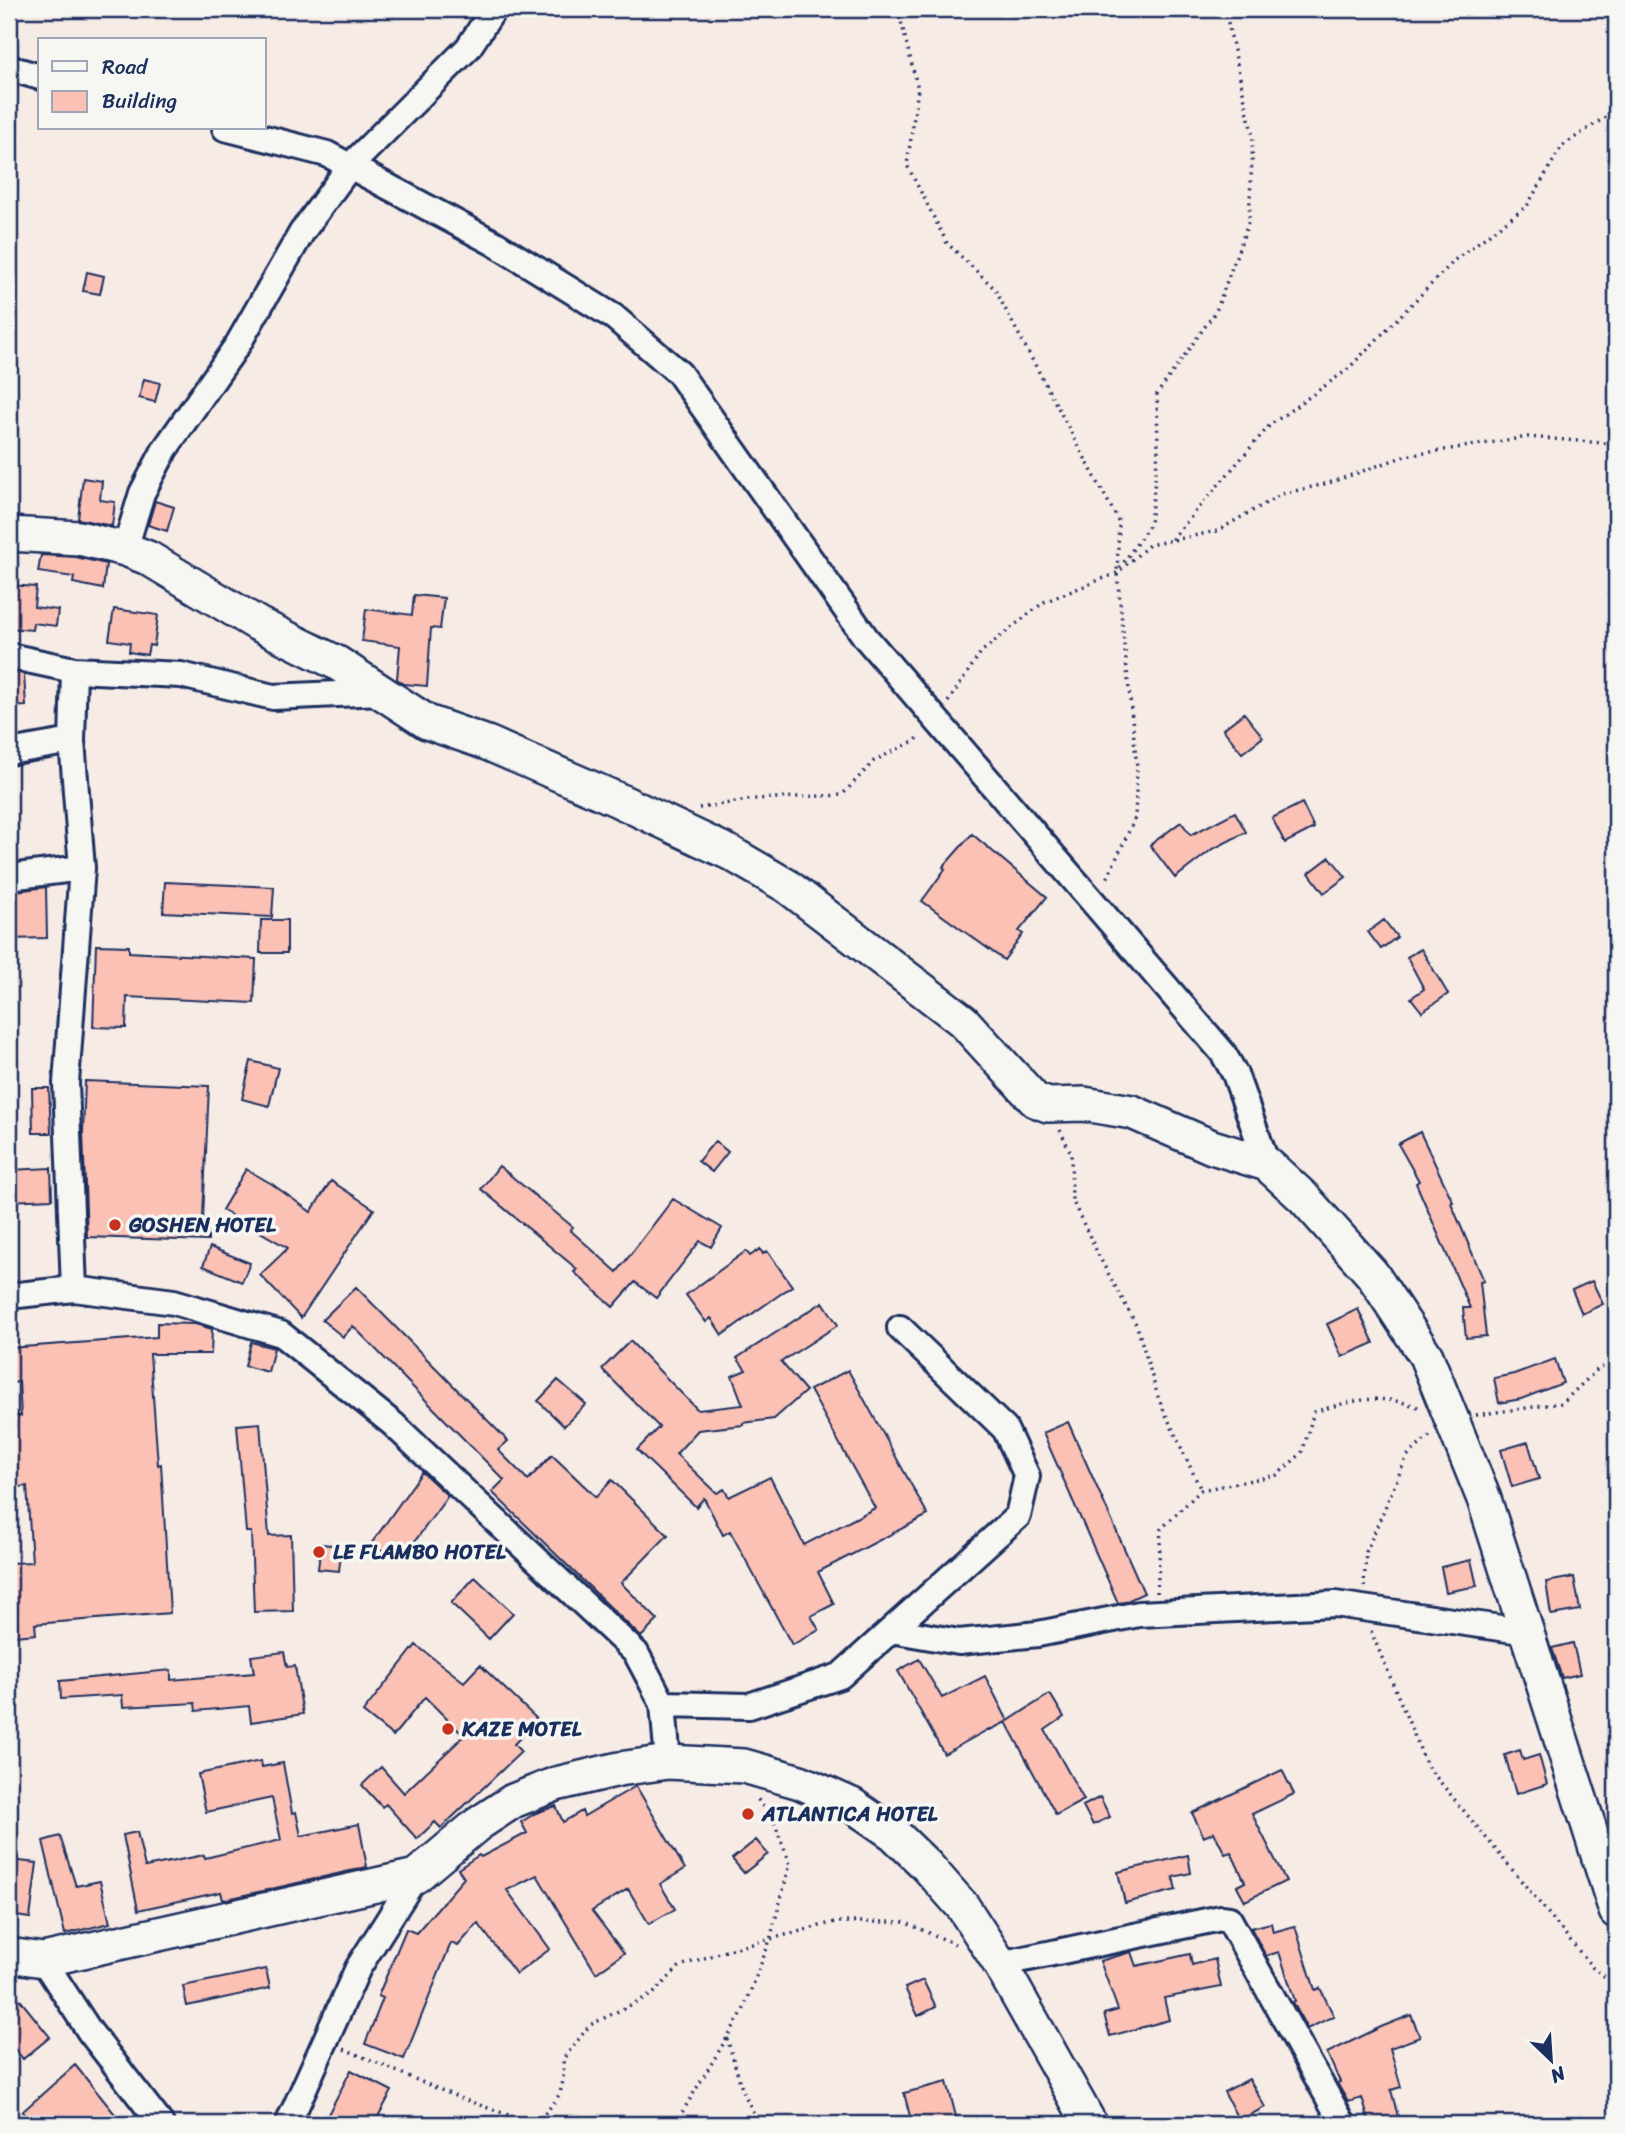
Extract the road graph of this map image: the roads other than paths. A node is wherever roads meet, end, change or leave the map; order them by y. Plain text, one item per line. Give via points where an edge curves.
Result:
1 (494, 9) edge
2 (9, 68) edge
3 (38, 76) edge
4 (233, 130) edge
5 (350, 166) junction
6 (9, 534) edge
7 (125, 549) junction
8 (9, 656) edge
9 (74, 670) junction
10 (381, 692) junction
11 (72, 741) junction
12 (9, 752) edge
13 (82, 867) junction
14 (9, 877) edge
15 (1267, 1164) junction
16 (74, 1289) junction
17 (9, 1296) edge
18 (900, 1328) dead end
19 (891, 1630) junction
20 (1528, 1632) junction
21 (663, 1704) junction
22 (668, 1762) junction
23 (415, 1876) junction
24 (1616, 1910) edge
25 (9, 1955) edge
26 (43, 1960) junction
27 (1000, 1964) junction
28 (161, 2124) edge
29 (288, 2124) edge
30 (1090, 2124) edge
31 (1343, 2124) edge

1 - 5 street via 468,48
2 - 3 street
4 - 5 street via 327,154
5 - 7 street via 302,232 238,344 165,449 142,493
5 - 15 street via 494,243 614,317 679,373 866,638 1223,1053
6 - 7 street via 79,538
7 - 10 street via 337,663
8 - 9 street
9 - 10 street via 181,675 273,697
9 - 11 street
10 - 15 street via 427,722 616,799 732,854 787,886 963,1021 1035,1100 1132,1112 1212,1147
11 - 12 street
11 - 13 street
13 - 14 street
13 - 16 street via 66,1083
15 - 20 street via 1372,1274 1426,1356 1485,1499
16 - 17 street
16 - 21 street via 174,1302 281,1334 393,1424 636,1653
18 - 19 street via 1005,1429 1027,1476 1018,1516
19 - 20 street via 959,1642 1038,1634 1139,1614 1335,1604
19 - 21 street via 840,1675 749,1706
20 - 24 street
21 - 22 street
22 - 23 street via 556,1784 513,1801
22 - 27 street via 732,1765 800,1782 852,1805 894,1834 927,1866 963,1907
23 - 26 street
23 - 29 street via 358,1968
25 - 26 street
26 - 28 street via 90,2032
27 - 30 street
27 - 31 street via 1229,1919

